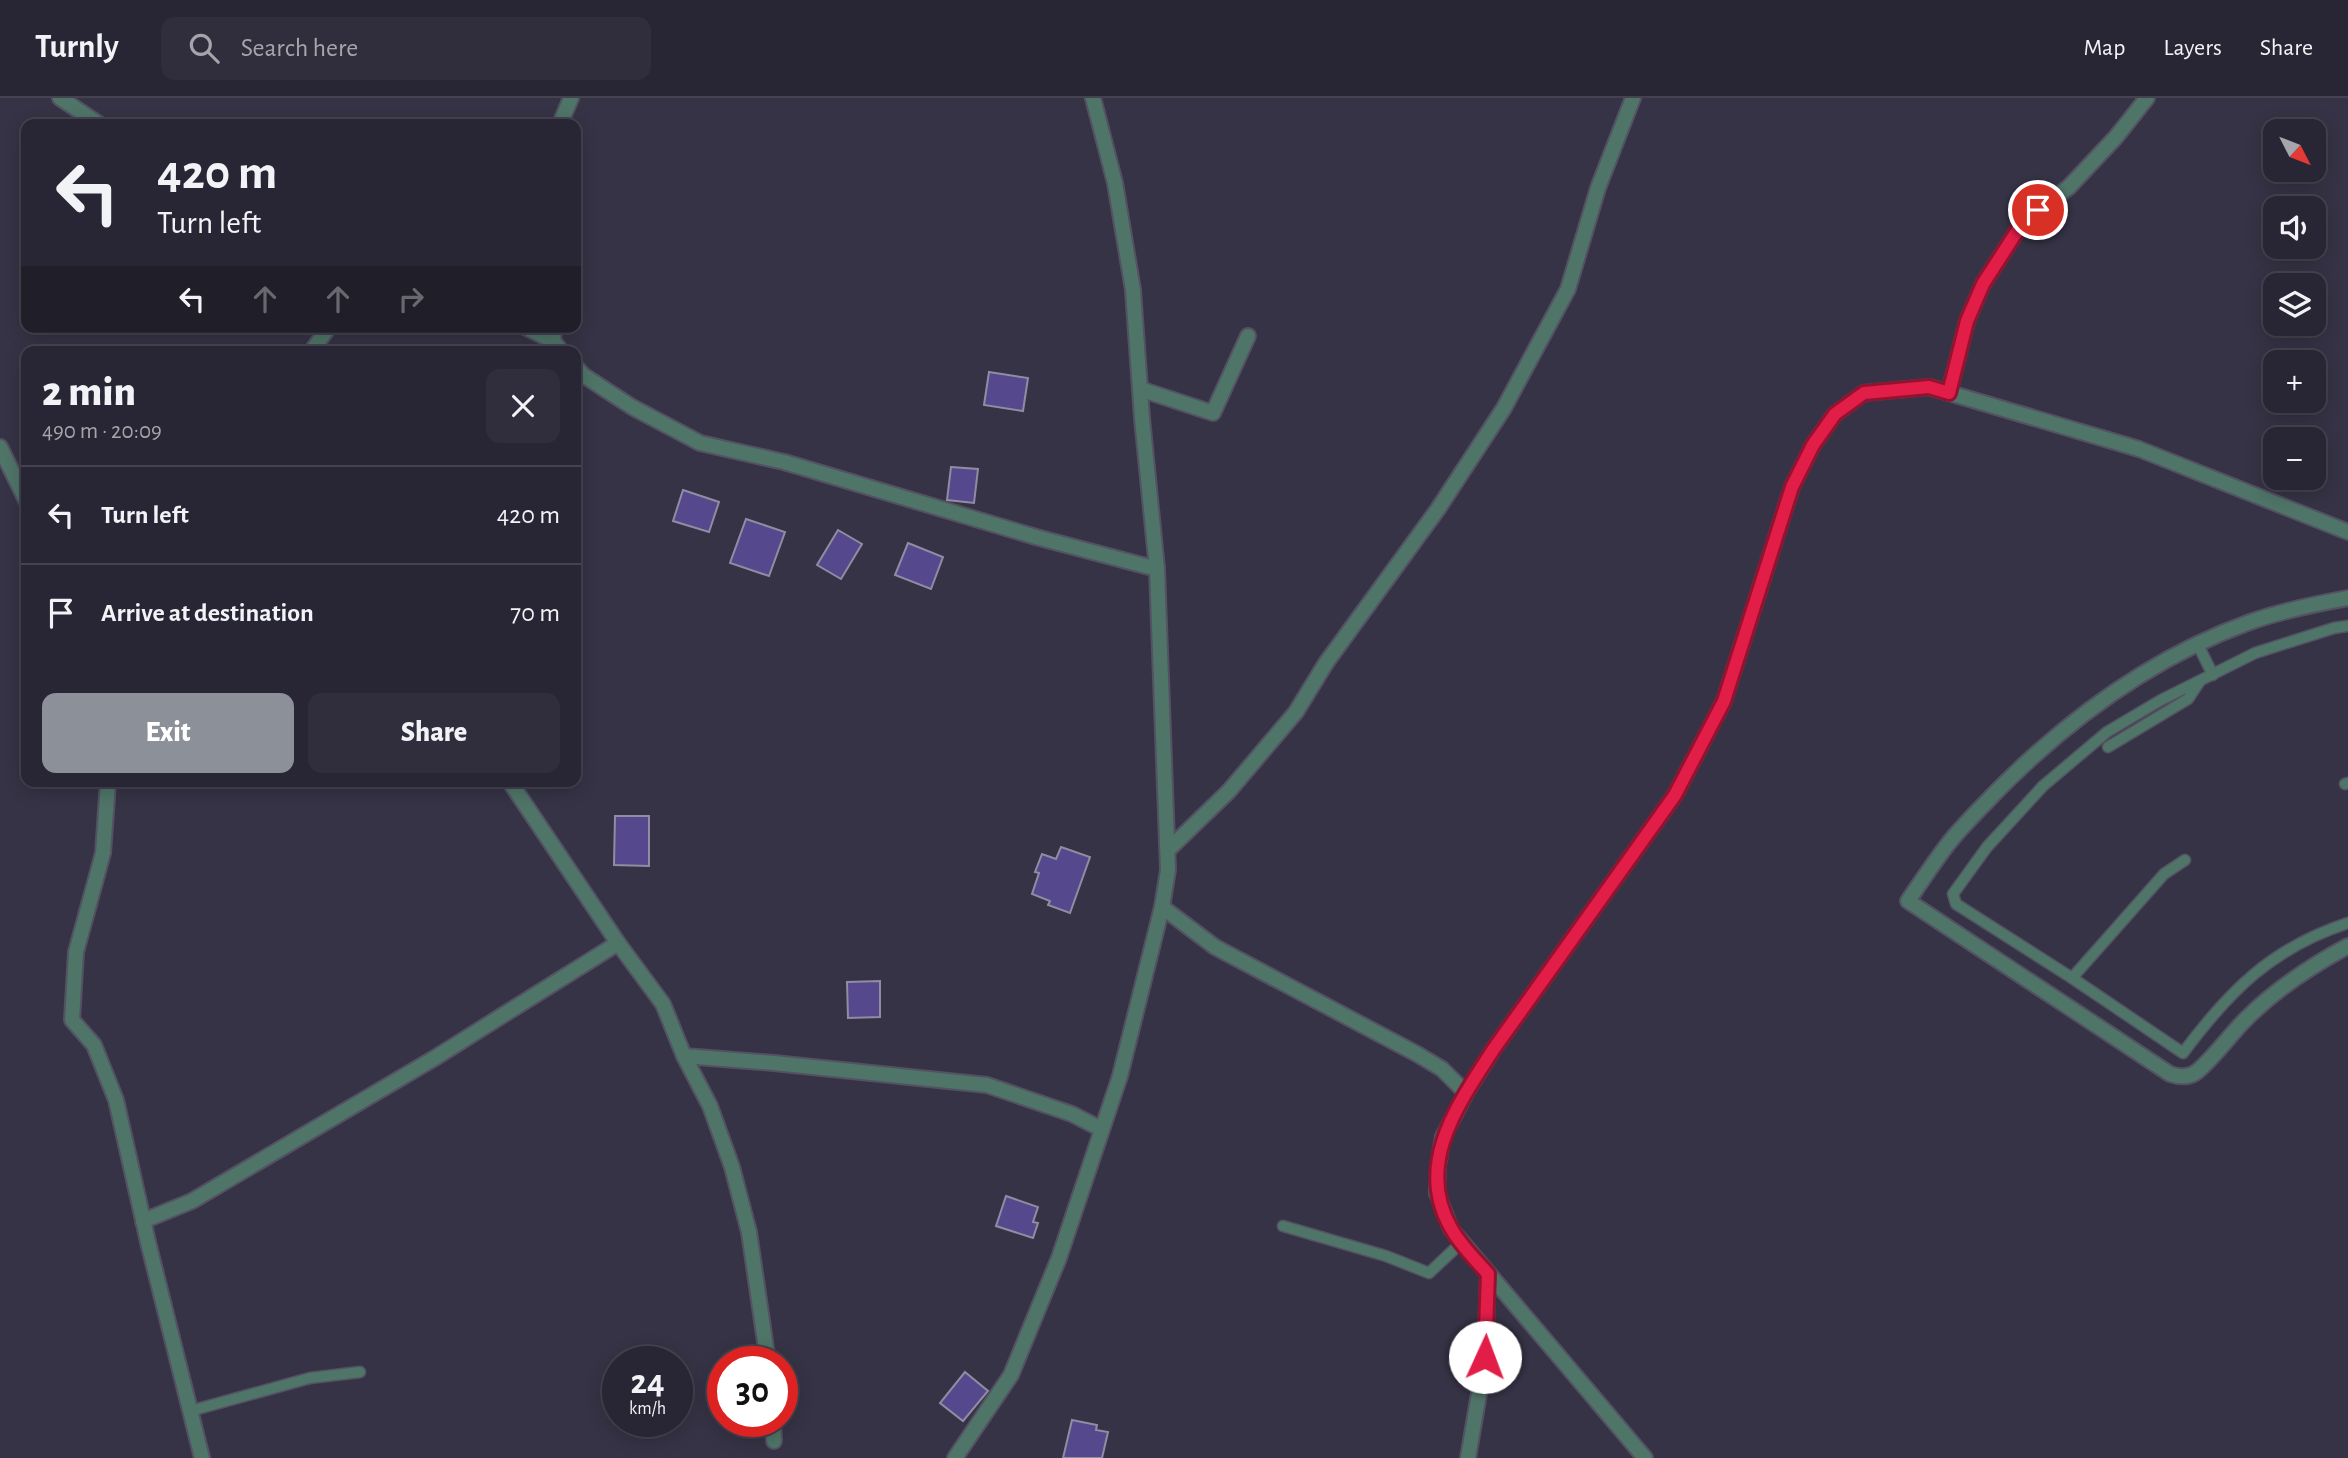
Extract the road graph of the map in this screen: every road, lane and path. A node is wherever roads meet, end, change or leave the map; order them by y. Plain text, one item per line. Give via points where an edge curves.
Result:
1 (60, 98) edge
2 (571, 98) edge
3 (1093, 98) edge
4 (1633, 98) edge
5 (2147, 98) edge
6 (92, 119) edge
7 (562, 119) edge
8 (536, 333) edge
9 (1248, 335) dead end
10 (554, 343) edge
11 (581, 372) edge
12 (1140, 388) junction
13 (1949, 393) junction
14 (0, 447) edge
15 (21, 490) edge
16 (2348, 532) edge
17 (1157, 569) junction
18 (2348, 598) edge
19 (2348, 626) edge
20 (2198, 645) junction
21 (2213, 675) junction
22 (2200, 681) junction
23 (2108, 747) dead end
24 (108, 787) edge
25 (513, 787) edge
26 (1168, 850) junction
27 (2185, 860) dead end
28 (1162, 907) junction
29 (2348, 923) edge
30 (618, 943) junction
31 (2348, 946) edge
32 (2073, 978) junction
33 (684, 1056) junction
34 (1466, 1093) junction
35 (1101, 1129) junction
36 (143, 1221) junction
37 (1283, 1226) dead end
38 (1462, 1242) junction
39 (1488, 1274) junction
40 (766, 1346) edge
41 (360, 1372) dead end
42 (190, 1411) junction
43 (774, 1437) edge
44 (774, 1441) dead end
45 (202, 1458) edge
46 (955, 1458) edge
47 (1468, 1458) edge
48 (1646, 1458) edge

1 - 6 street
2 - 7 street
3 - 12 street via 1115,183 1133,290
4 - 26 street via 1598,188 1568,289 1504,408 1296,712 1229,791
5 - 13 street via 2069,187 2023,222 1983,284 1967,321
8 - 10 street
9 - 12 street via 1213,413
11 - 17 street via 632,407 700,443 784,462
12 - 17 street
13 - 16 street via 2139,449
13 - 34 street via 1929,387 1864,393 1835,414 1813,445 1792,487 1724,701 1675,795
14 - 15 street
17 - 26 street
18 - 20 street via 2250,622
19 - 21 lane via 2255,653
20 - 21 lane
20 - 31 street via 2124,686 2041,749 1949,843 1908,901 2180,1077 2198,1071 2278,990
21 - 22 lane
22 - 23 lane via 2188,699
22 - 32 lane via 2107,733 2043,786 1954,891 1956,904
24 - 36 street via 103,853 76,952 72,1020 94,1045 116,1100
25 - 30 street
26 - 28 street
27 - 32 lane via 2164,874
28 - 34 street via 1215,947 1442,1069
28 - 35 street via 1121,1076
29 - 32 lane via 2288,948 2247,979 2212,1014 2183,1053
30 - 33 street via 663,1004
30 - 36 street via 192,1201
33 - 35 street via 987,1085 1072,1114
33 - 40 street via 710,1106 733,1167 749,1232
34 - 38 street via 1443,1137 1437,1193 1451,1229
35 - 46 street via 1059,1258 1011,1375
36 - 42 street
37 - 38 lane via 1429,1273
38 - 39 street
39 - 47 street via 1485,1357
39 - 48 street
41 - 42 lane via 310,1378
42 - 45 street
43 - 44 street

